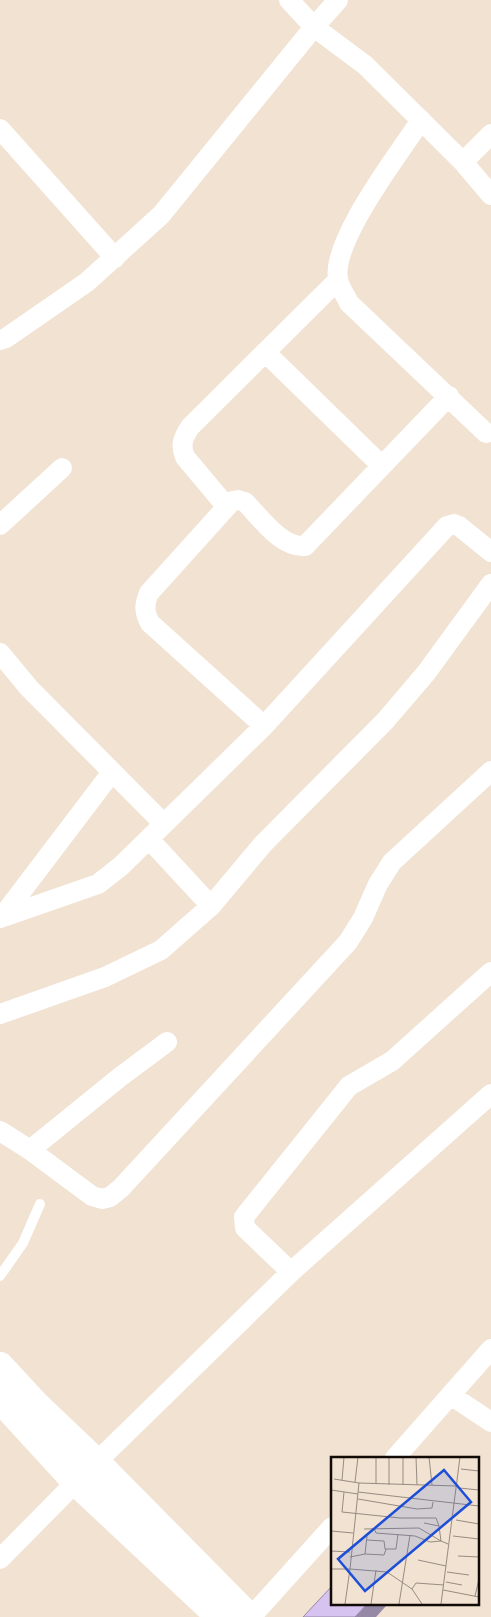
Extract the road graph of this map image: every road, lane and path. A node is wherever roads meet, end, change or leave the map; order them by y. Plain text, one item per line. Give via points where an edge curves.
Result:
1 (289, 0) edge
2 (338, 0) edge
3 (314, 27) junction
4 (421, 120) junction
5 (0, 129) edge
6 (491, 134) edge
7 (463, 162) junction
8 (491, 194) edge
9 (115, 258) junction
10 (338, 280) junction
11 (0, 340) edge
12 (265, 352) junction
13 (449, 396) junction
14 (486, 432) dead end
15 (382, 466) junction
16 (62, 468) dead end
17 (226, 506) junction
18 (0, 525) edge
19 (491, 552) edge
20 (491, 584) edge
21 (0, 653) edge
22 (264, 726) junction
23 (491, 771) edge
24 (112, 772) junction
25 (164, 824) junction
26 (149, 839) junction
27 (211, 906) junction
28 (1, 917) edge
29 (491, 972) edge
30 (0, 1014) edge
31 (167, 1042) dead end
32 (491, 1094) edge
33 (0, 1131) edge
34 (30, 1150) junction
35 (40, 1204) dead end
36 (292, 1272) junction
37 (0, 1276) edge
38 (491, 1349) edge
39 (0, 1366) edge
40 (452, 1396) junction
41 (0, 1399) edge
42 (491, 1422) edge
43 (396, 1457) edge
44 (97, 1463) junction
45 (76, 1482) junction
46 (331, 1528) edge
47 (0, 1559) edge
48 (217, 1616) edge
49 (250, 1617) edge

1 - 3 street
2 - 3 street
3 - 4 street via 364,65
3 - 9 street via 161,215
4 - 7 street
4 - 10 street via 348,232 338,258
5 - 9 street
6 - 7 street
7 - 8 street
9 - 11 street via 87,282
10 - 12 street
10 - 13 street via 349,303
12 - 15 street
12 - 17 street via 190,427 183,439 185,458
13 - 14 street
13 - 15 street
15 - 17 street via 306,546 296,547 287,543 245,502 238,500
16 - 18 street
17 - 22 street via 149,593 144,613 150,623
19 - 22 street via 459,526 447,526
20 - 27 street via 426,674 386,721 263,844
21 - 24 street via 29,688
22 - 25 street
23 - 34 street via 392,862 348,942 110,1197 92,1196
24 - 25 street
24 - 28 street
25 - 26 street
26 - 27 street
26 - 28 street via 98,884
27 - 30 street via 161,950 105,977
29 - 36 street via 392,1061 349,1086 244,1217 245,1228
31 - 34 street
32 - 36 street
33 - 34 street
35 - 37 lane via 23,1243
36 - 44 street
38 - 40 street
39 - 44 main road
40 - 42 street
40 - 43 street
41 - 45 main road
44 - 45 street
44 - 49 main road
45 - 47 street
45 - 48 main road
46 - 49 street

